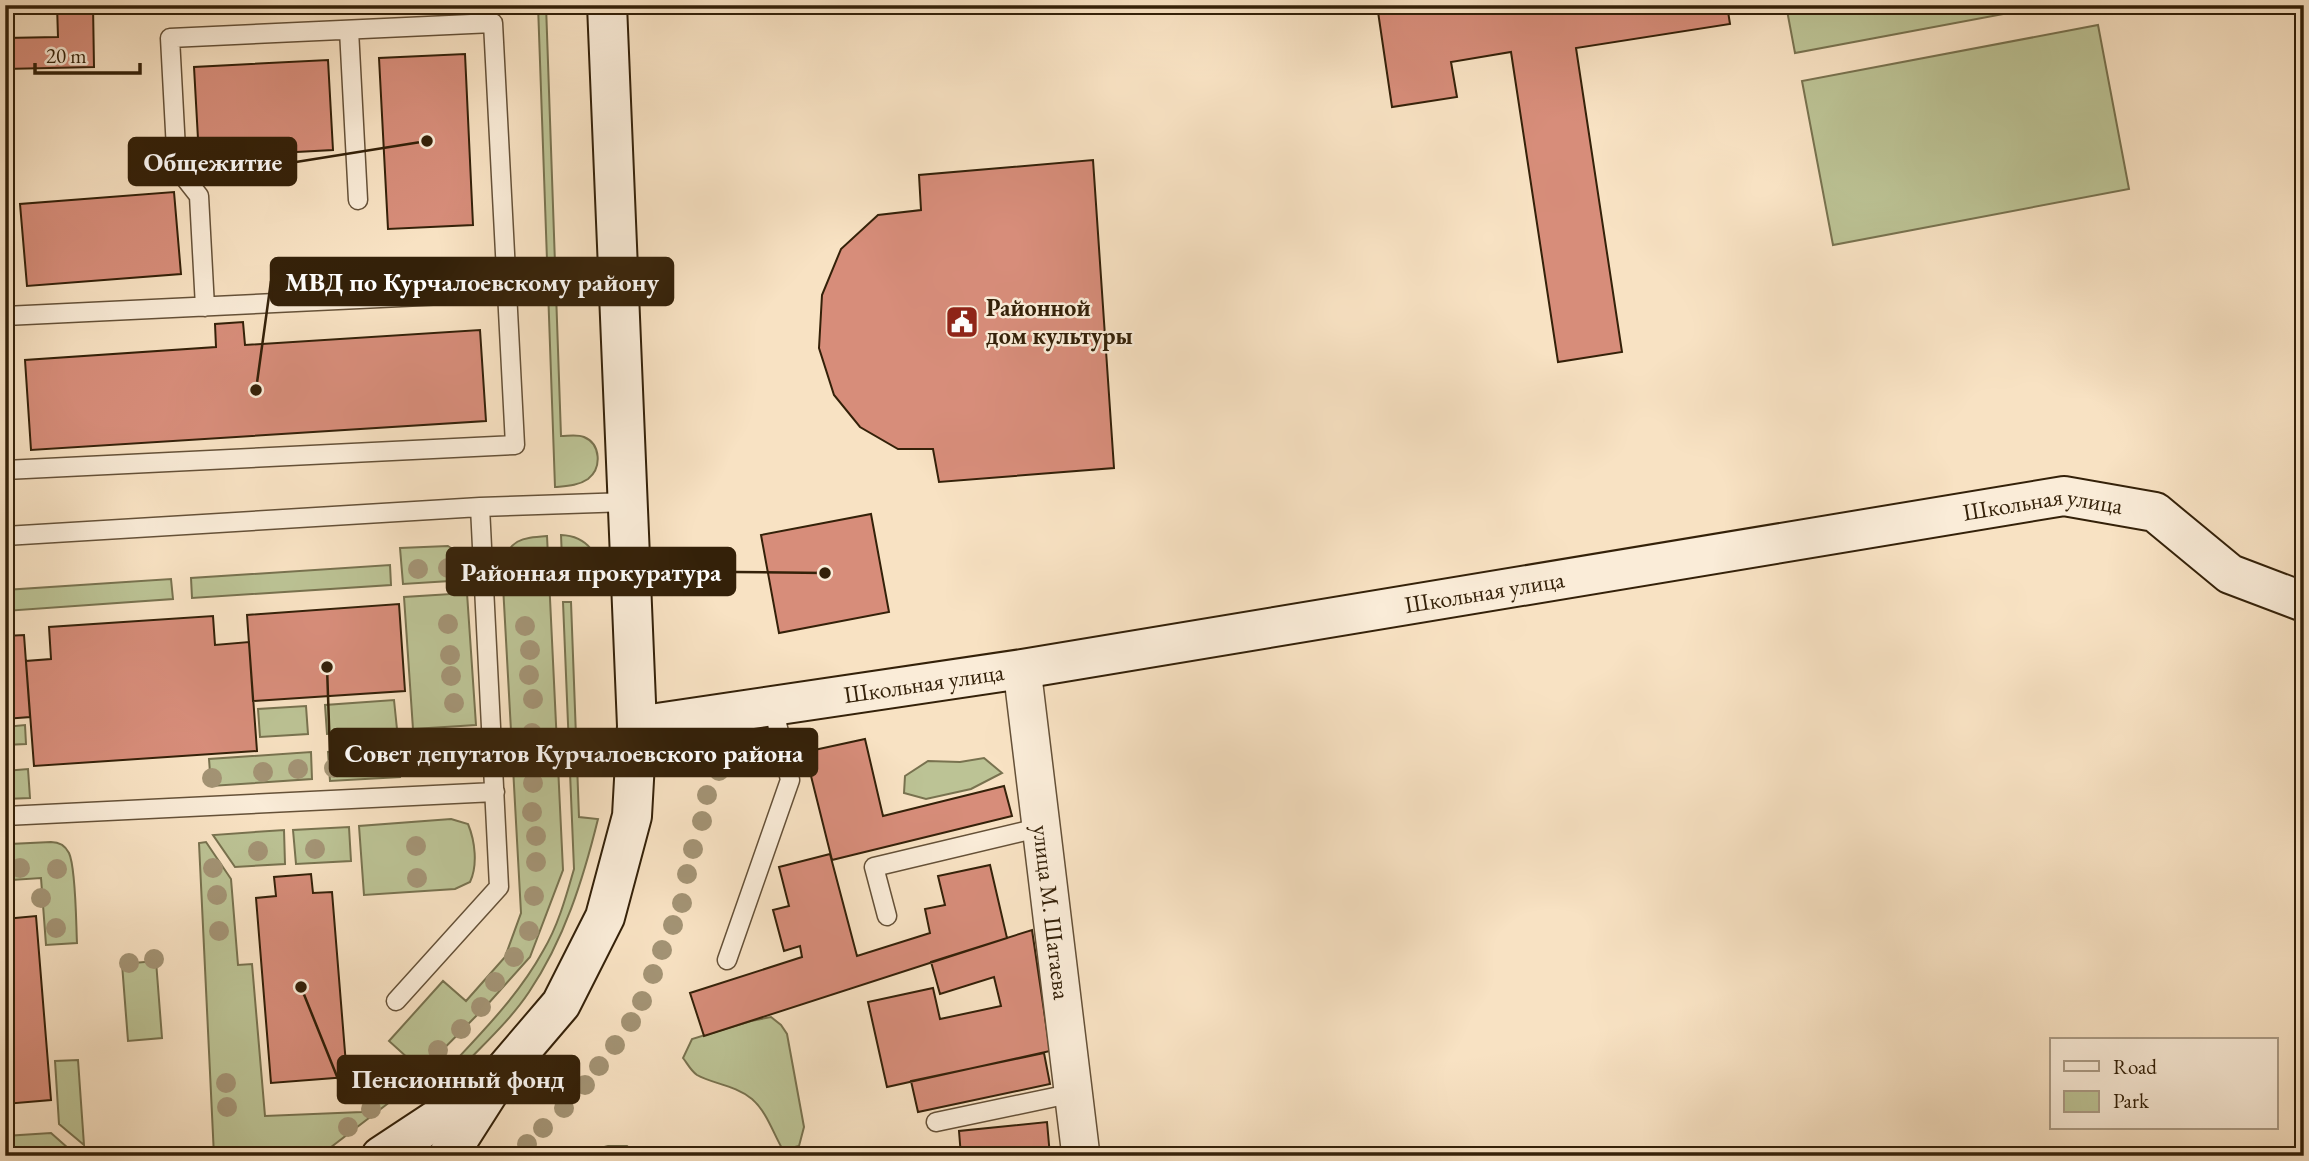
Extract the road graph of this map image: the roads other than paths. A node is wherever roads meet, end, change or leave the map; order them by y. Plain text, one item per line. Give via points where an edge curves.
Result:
1 (607, 5) edge
2 (349, 30) junction
3 (358, 200) dead end
4 (507, 292) junction
5 (205, 307) junction
6 (5, 316) edge
7 (5, 470) edge
8 (628, 502) junction
9 (481, 508) junction
10 (5, 536) edge
11 (2304, 602) edge
12 (1022, 669) junction
13 (773, 706) junction
14 (637, 726) junction
15 (495, 792) junction
16 (5, 816) edge
17 (1042, 827) junction
18 (887, 916) dead end
19 (727, 960) dead end
20 (396, 1002) dead end
21 (497, 1079) junction
22 (1074, 1093) junction
23 (936, 1122) dead end
24 (381, 1156) edge
25 (448, 1156) edge
26 (1081, 1156) edge

1 - 8 main road
2 - 3 lane
2 - 4 lane via 493,23
2 - 5 lane via 170,38 177,168 199,196
4 - 5 lane
4 - 7 lane via 515,445
5 - 6 lane
8 - 9 lane
8 - 14 main road
9 - 10 lane
9 - 15 lane
11 - 12 main road, Школьная улица via 2230,574 2155,512 2064,496
12 - 13 main road, Школьная улица
12 - 17 street, улица М. Шатаева
13 - 14 main road, Школьная улица
13 - 19 lane via 789,780
14 - 21 main road via 632,816 605,917 561,1004
15 - 16 lane
15 - 20 lane via 499,887
17 - 18 lane via 874,867
17 - 22 street, улица М. Шатаева
21 - 24 main road
21 - 25 main road
22 - 23 lane
22 - 26 street, улица М. Шатаева

